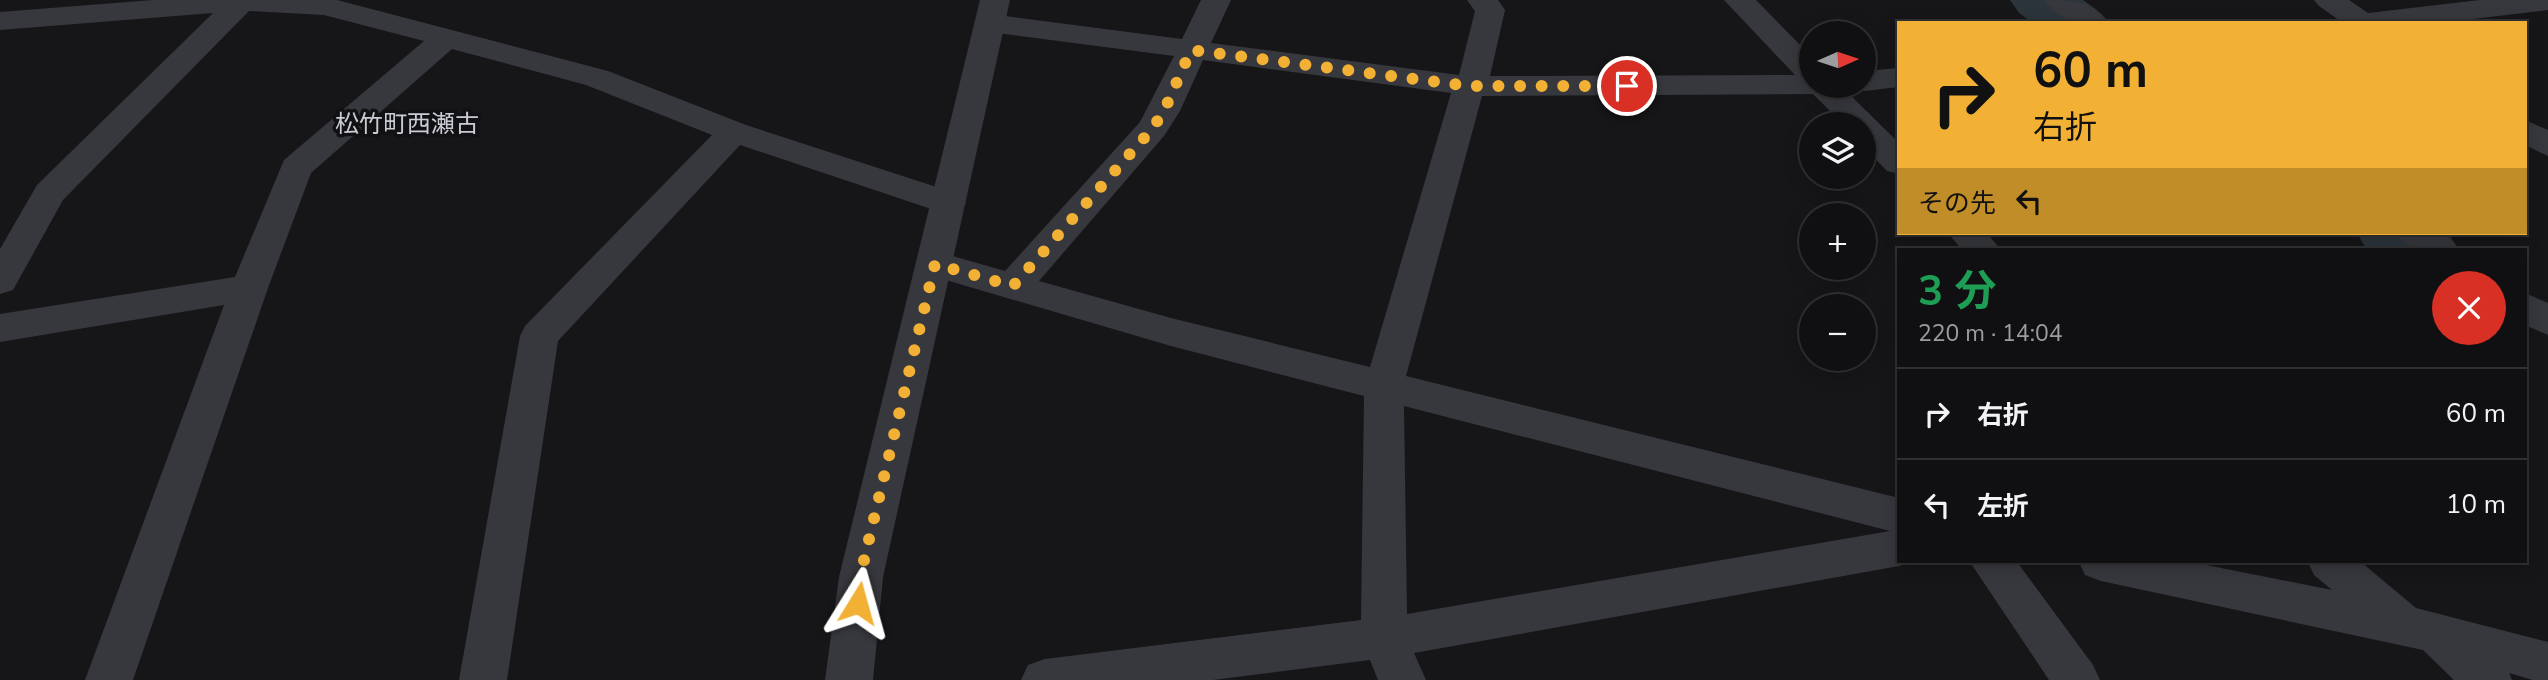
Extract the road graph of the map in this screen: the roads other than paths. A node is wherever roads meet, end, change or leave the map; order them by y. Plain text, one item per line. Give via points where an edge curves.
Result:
1 (1216, 0) edge
2 (1482, 0) edge
3 (1740, 0) edge
4 (2059, 0) edge
5 (2329, 0) edge
6 (241, 2) junction
7 (329, 3) edge
8 (2538, 5) edge
9 (54, 10) edge
10 (993, 12) edge
11 (0, 21) edge
12 (2091, 21) edge
13 (2360, 21) edge
14 (2382, 21) edge
15 (445, 39) junction
16 (1191, 50) junction
17 (1799, 61) edge
18 (1897, 77) edge
19 (1876, 80) edge
20 (1799, 85) edge
21 (1469, 86) junction
22 (1835, 98) edge
23 (1848, 112) edge
24 (2527, 131) edge
25 (734, 132) junction
26 (1876, 140) edge
27 (2548, 145) edge
28 (1897, 161) edge
29 (949, 203) junction
30 (1968, 235) edge
31 (2417, 235) edge
32 (1981, 248) edge
33 (2438, 248) edge
34 (935, 264) junction
35 (0, 281) edge
36 (1013, 286) junction
37 (249, 288) junction
38 (2527, 307) edge
39 (2548, 321) edge
40 (0, 328) edge
41 (1384, 386) junction
42 (1897, 515) edge
43 (1897, 548) edge
44 (1993, 563) edge
45 (2106, 563) edge
46 (2331, 563) edge
47 (2418, 629) junction
48 (1384, 638) junction
49 (2548, 663) edge
50 (109, 680) edge
51 (483, 680) edge
52 (849, 680) edge
53 (1045, 680) edge
54 (1402, 680) edge
55 (2076, 680) edge
56 (2488, 680) edge

1 - 16 street
2 - 21 street via 1490,10 1477,72
3 - 17 street
4 - 12 street
5 - 13 street
6 - 7 street
6 - 9 street
6 - 35 street via 49,193
7 - 15 street
8 - 14 street
9 - 11 street
10 - 16 street
10 - 29 street
15 - 25 street via 597,78
15 - 37 street via 296,169
16 - 21 street
16 - 36 street via 1152,129
18 - 19 street
20 - 21 street
21 - 41 street
22 - 23 street
24 - 27 street
25 - 29 street
25 - 51 street via 539,336
26 - 28 street
29 - 34 street
30 - 32 street
31 - 33 street
34 - 36 street
34 - 52 street via 860,577
36 - 41 street
37 - 40 street
37 - 50 street
38 - 39 street
41 - 42 street
41 - 48 street
43 - 48 street
44 - 55 street
45 - 47 street
46 - 47 street
47 - 49 street
47 - 56 street
48 - 53 street
48 - 54 street

